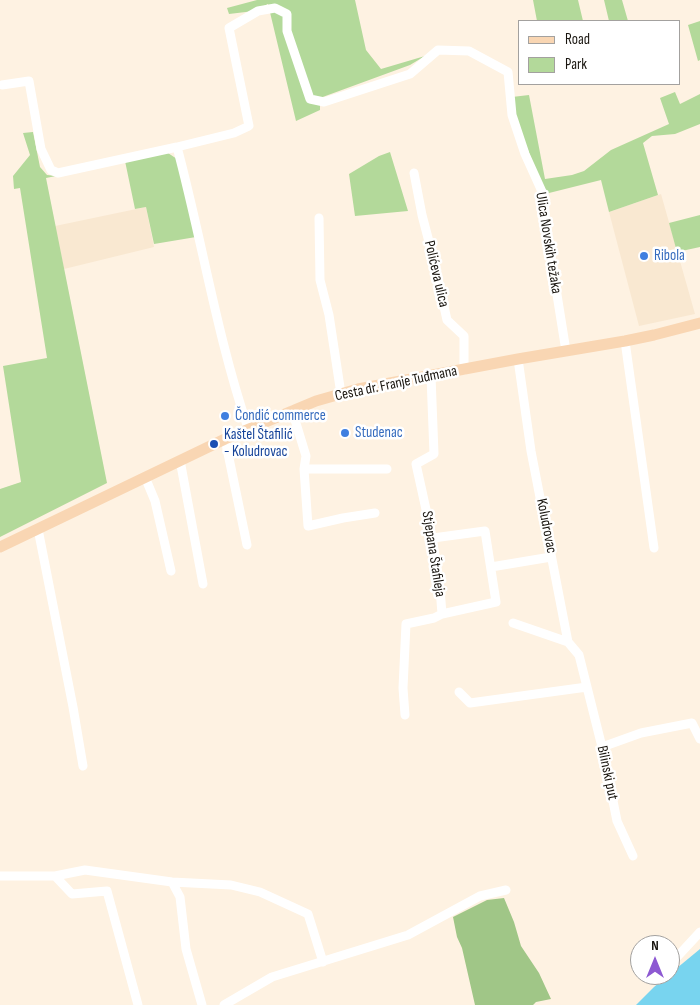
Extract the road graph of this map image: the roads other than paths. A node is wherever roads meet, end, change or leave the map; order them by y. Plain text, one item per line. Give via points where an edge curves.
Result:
1 (2, 85) dead end
2 (177, 147) junction
3 (414, 173) dead end
4 (319, 218) dead end
5 (700, 323) edge
6 (625, 341) junction
7 (566, 351) junction
8 (518, 359) junction
9 (464, 370) junction
10 (431, 376) junction
11 (341, 394) junction
12 (292, 410) junction
13 (248, 428) junction
14 (225, 439) junction
15 (180, 460) junction
16 (304, 469) junction
17 (387, 469) dead end
18 (145, 477) junction
19 (375, 513) dead end
20 (38, 529) junction
21 (433, 538) junction
22 (247, 545) dead end
23 (0, 547) edge
24 (654, 548) dead end
25 (552, 557) junction
26 (490, 567) junction
27 (171, 570) dead end
28 (203, 584) dead end
29 (442, 614) junction
30 (513, 623) dead end
31 (568, 642) junction
32 (587, 687) junction
33 (459, 692) dead end
34 (405, 715) dead end
35 (700, 739) edge
36 (602, 747) junction
37 (83, 766) dead end
38 (633, 856) dead end
39 (0, 876) edge
40 (55, 876) junction
41 (172, 882) junction
42 (506, 890) dead end
43 (700, 932) edge
44 (680, 955) edge
45 (323, 962) junction
46 (138, 1005) edge
47 (202, 1005) edge
48 (224, 1005) edge

1 - 2 street via 29,81 41,149 51,170 58,173
2 - 7 street, Ulica Novskih težaka via 234,133 249,126 229,28 258,11 274,8 287,14 287,31 310,99 324,102 410,74 438,50 469,51 508,72 512,115 544,196
2 - 13 street
3 - 9 street, Polićeva ulica via 447,320 464,336
4 - 11 street via 320,280 329,315
5 - 6 main road, Cesta dr. Franje Tuđmana
6 - 7 main road, Cesta dr. Franje Tuđmana
6 - 24 street
7 - 8 main road, Cesta dr. Franje Tuđmana
8 - 9 main road, Cesta dr. Franje Tuđmana
8 - 25 street, Koludrovac via 531,451
9 - 10 main road, Cesta dr. Franje Tuđmana
10 - 11 main road, Cesta dr. Franje Tuđmana
10 - 21 street, Stjepana Štafileja via 434,454 416,464
11 - 12 main road, Cesta dr. Franje Tuđmana
12 - 13 main road, Cesta dr. Franje Tuđmana
12 - 16 street via 306,456
13 - 14 main road, Cesta dr. Franje Tuđmana
14 - 15 main road, Cesta dr. Franje Tuđmana
14 - 22 street
15 - 18 main road, Cesta dr. Franje Tuđmana
15 - 28 street
16 - 17 street
16 - 19 street via 308,526
18 - 20 main road, Cesta dr. Franje Tuđmana
18 - 27 street via 155,501
20 - 23 main road, Cesta dr. Franje Tuđmana
20 - 37 street
21 - 26 street via 485,531
21 - 29 street, Stjepana Štafileja
25 - 26 street
25 - 31 street, Koludrovac
26 - 29 street via 496,602
29 - 34 street, Stjepana Štafileja via 406,624
30 - 31 street
31 - 32 street, Koludrovac via 580,655
32 - 33 street via 470,703
32 - 36 street, Bilinski put
35 - 36 street via 692,722 642,733
36 - 38 street, Bilinski put via 617,821
39 - 40 street
40 - 41 street via 85,870
40 - 46 street via 72,894 107,891
41 - 45 street via 231,885 260,892 308,914
41 - 47 street via 180,897 186,949
42 - 45 street via 480,896 408,935
43 - 44 street
45 - 48 street via 272,977

